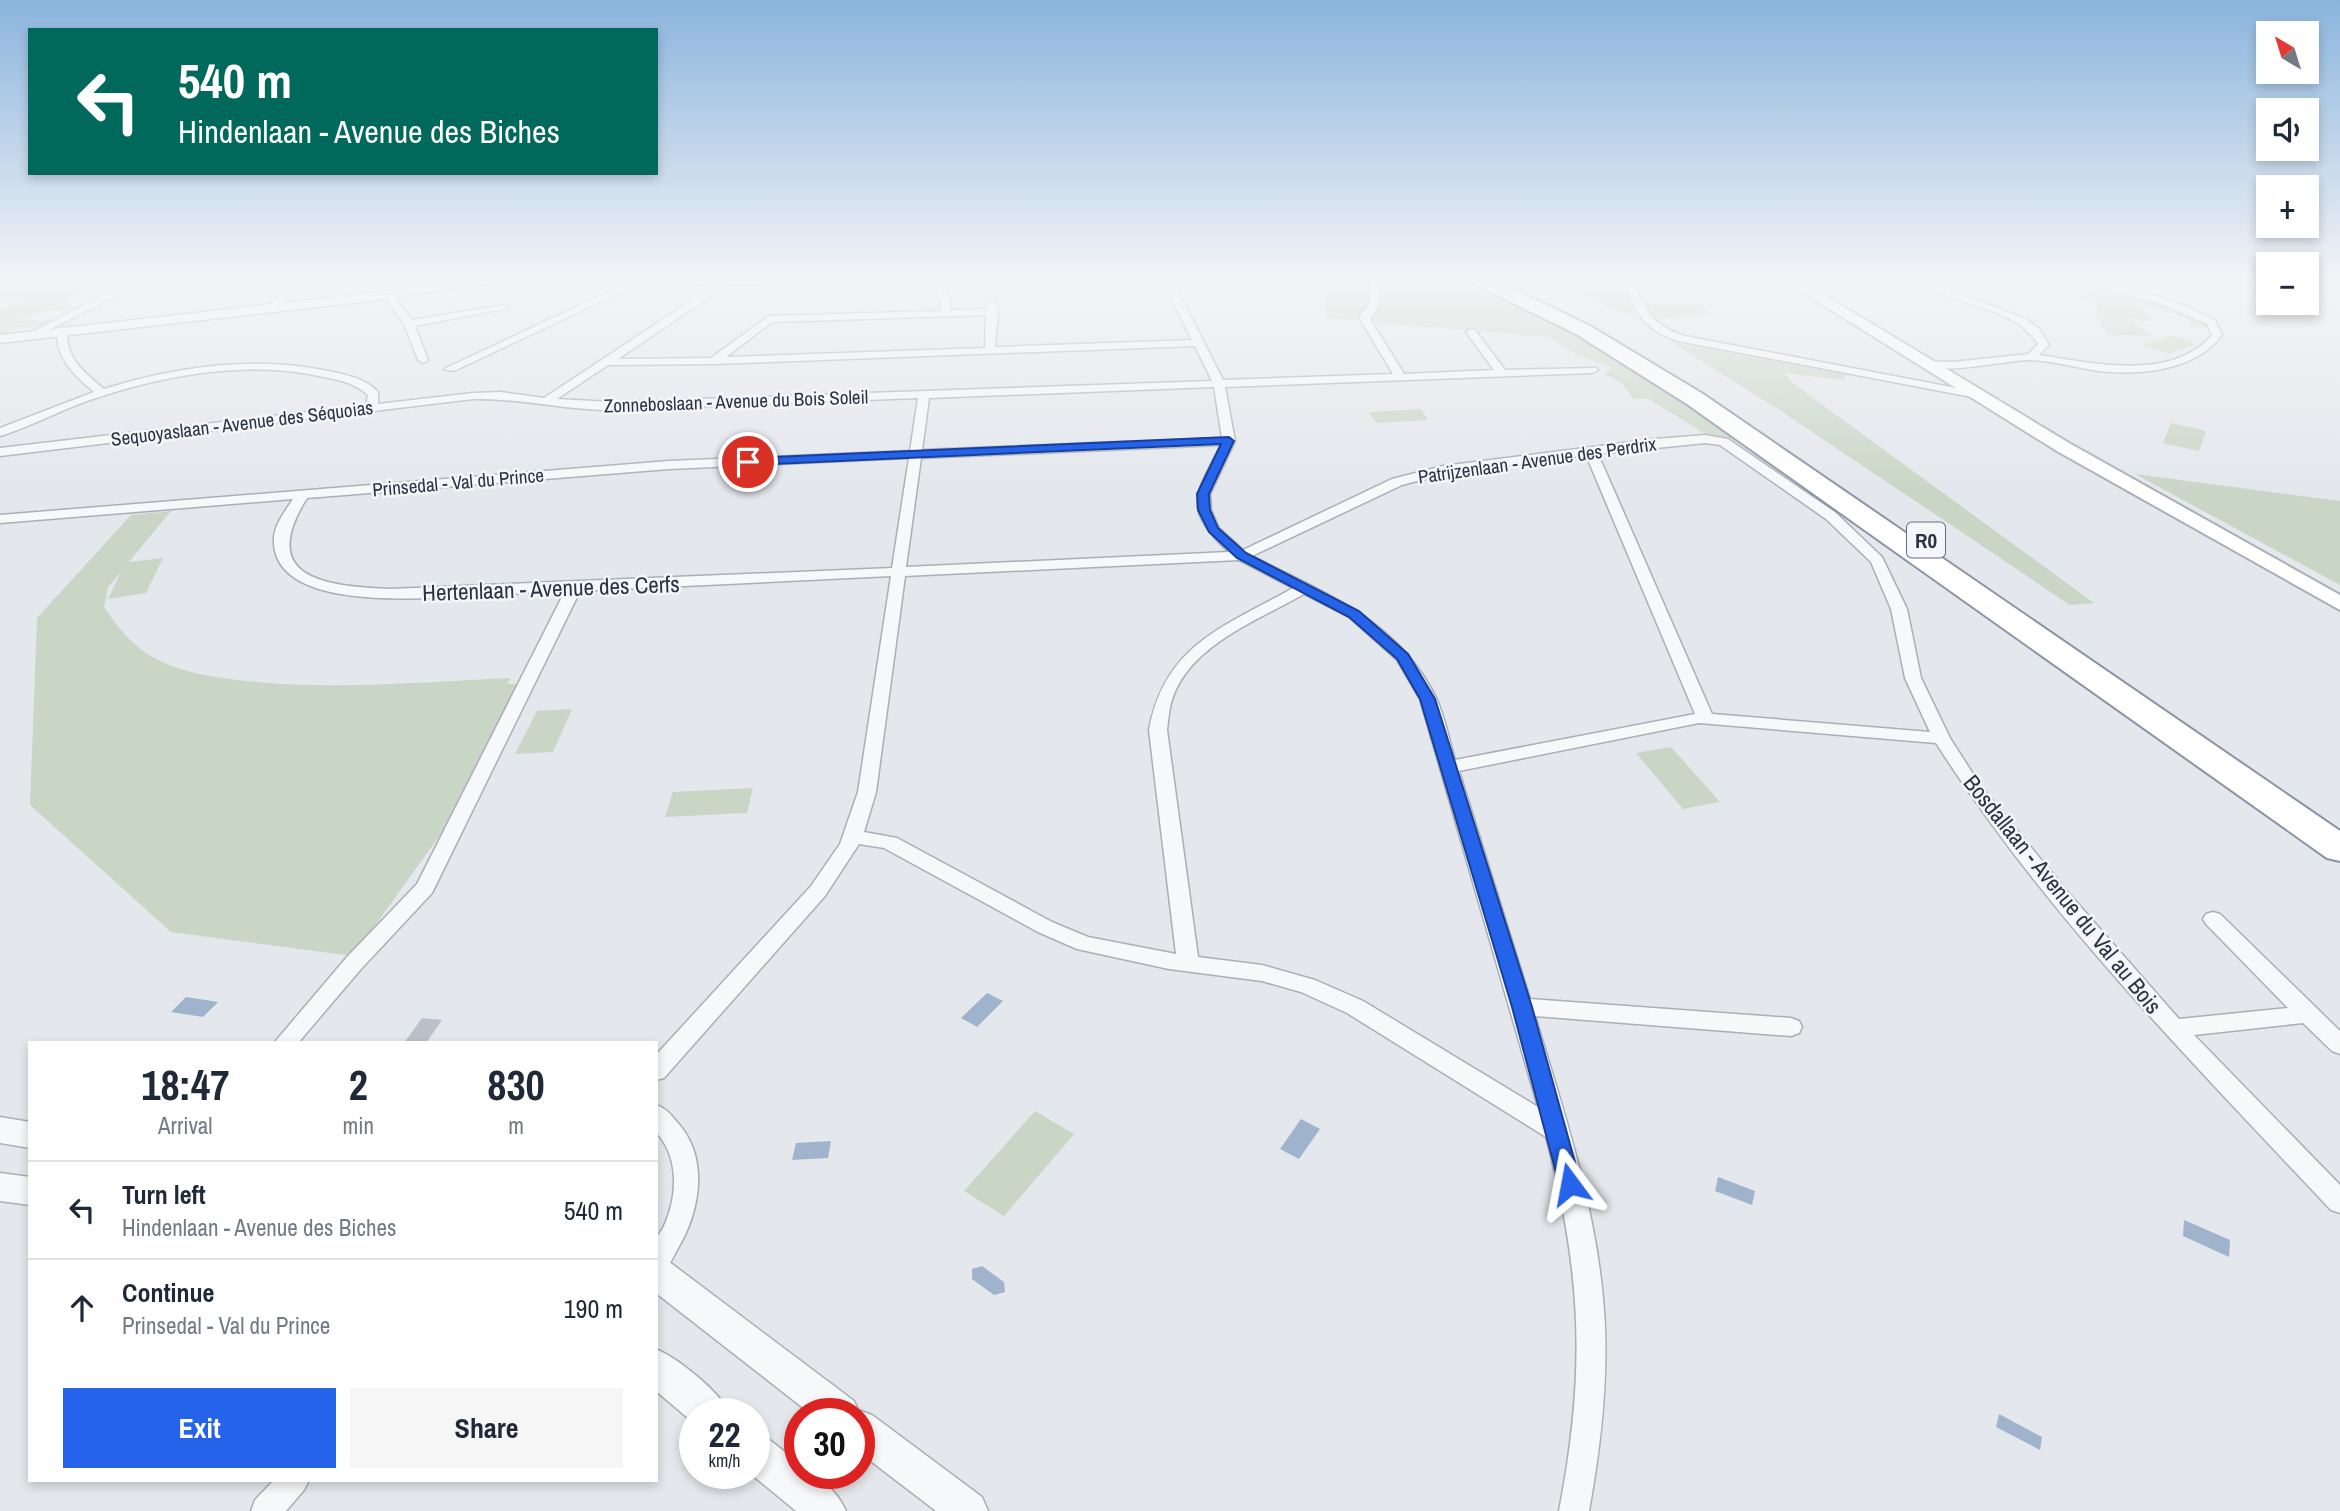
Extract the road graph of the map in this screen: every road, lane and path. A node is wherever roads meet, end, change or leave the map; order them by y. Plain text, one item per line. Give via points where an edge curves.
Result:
1 (65, 349) edge
2 (419, 349) edge
3 (493, 349) edge
4 (625, 349) edge
5 (729, 349) edge
6 (1055, 349) edge
7 (1201, 349) edge
8 (1383, 349) edge
9 (1483, 349) edge
10 (1613, 349) edge
11 (1637, 349) edge
12 (1727, 349) edge
13 (1902, 349) edge
14 (2040, 349) edge
15 (2205, 349) edge
16 (990, 351) joint
17 (2031, 357) junction
18 (423, 360) dead end
19 (714, 360) junction
20 (605, 362) junction
21 (1930, 366) junction
22 (450, 369) dead end
23 (1592, 370) dead end
24 (1502, 373) junction
25 (1401, 378) junction
26 (1219, 384) junction
27 (470, 386) dead end
28 (104, 394) junction
29 (484, 395) junction
30 (925, 395) junction
31 (1978, 396) junction
32 (510, 397) joint
33 (545, 402) junction
34 (371, 408) junction
35 (0, 432) edge
36 (1229, 441) junction
37 (1724, 442) joint
38 (0, 452) edge
39 (1591, 452) junction
40 (916, 454) junction
41 (303, 494) junction
42 (0, 519) edge
43 (1241, 555) junction
44 (899, 572) junction
45 (574, 587) junction
46 (1304, 588) junction
47 (2340, 604) edge
48 (1705, 718) junction
49 (1941, 738) junction
50 (1448, 767) junction
51 (2340, 823) edge
52 (854, 838) junction
53 (2340, 849) edge
54 (2213, 919) dead end
55 (1188, 963) junction
56 (1522, 1007) junction
57 (2308, 1014) junction
58 (1791, 1027) dead end
59 (2174, 1028) junction
60 (287, 1041) edge
61 (2340, 1045) edge
62 (658, 1069) edge
63 (658, 1117) edge
64 (0, 1130) edge
65 (1557, 1130) junction
66 (28, 1135) edge
67 (0, 1187) edge
68 (28, 1191) edge
69 (2340, 1202) edge
70 (658, 1259) edge
71 (658, 1274) edge
72 (658, 1369) edge
73 (692, 1398) edge
74 (820, 1398) edge
75 (875, 1440) edge
76 (770, 1464) edge
77 (292, 1482) edge
78 (266, 1511) edge
79 (826, 1511) edge
80 (968, 1511) edge
81 (1574, 1511) edge

1 - 28 street via 71,364
2 - 18 street
3 - 22 street
4 - 20 street
5 - 19 street
6 - 16 street
7 - 26 street
8 - 25 street
9 - 24 street
10 - 53 highway, R0 via 1695,399
11 - 51 highway, R0 via 1717,397
12 - 31 street
13 - 21 main road
14 - 17 street
15 - 17 street via 2189,359 2147,367 2103,368
16 - 19 street
17 - 21 street
19 - 20 street
20 - 33 street
21 - 31 main road
23 - 24 street, Zonneboslaan - Avenue du Bois Soleil
24 - 25 street, Zonneboslaan - Avenue du Bois Soleil
25 - 26 street, Zonneboslaan - Avenue du Bois Soleil
26 - 30 street, Zonneboslaan - Avenue du Bois Soleil
26 - 36 street
27 - 29 street, Sequoyaslaan - Avenue des Séquoias
28 - 34 street via 194,373 276,367 327,374 365,386 374,394
28 - 35 street
29 - 32 street, Sequoyaslaan - Avenue des Séquoias
29 - 34 street, Sequoyaslaan - Avenue des Séquoias
30 - 33 street, Zonneboslaan - Avenue du Bois Soleil via 595,406
30 - 40 street
31 - 47 main road
32 - 33 street, Zonneboslaan - Avenue du Bois Soleil
34 - 38 street, Sequoyaslaan - Avenue des Séquoias
36 - 40 street, Prinsedal - Val du Prince
36 - 43 street via 1202,502 1213,530
37 - 39 street, Patrijzenlaan - Avenue des Perdrix via 1705,439
37 - 49 street, Bosdallaan - Avenue du Val au Bois via 1831,516 1877,560 1899,609 1913,678
39 - 43 street, Patrijzenlaan - Avenue des Perdrix via 1443,470 1397,481
39 - 48 street
40 - 41 street, Prinsedal - Val du Prince via 657,466
40 - 44 street
41 - 42 street, Prinsedal - Val du Prince
41 - 45 street, Hertenlaan - Avenue des Cerfs via 283,530 282,551 294,571 328,587 388,594
43 - 44 street, Hertenlaan - Avenue des Cerfs
43 - 46 street
44 - 45 street, Hertenlaan - Avenue des Cerfs
44 - 52 street via 867,792
45 - 60 street via 425,888
46 - 50 street via 1354,614 1403,657 1428,699
46 - 55 street via 1202,647 1180,667 1161,703 1158,730
48 - 49 street
48 - 50 street
49 - 59 street, Bosdallaan - Avenue du Val au Bois via 2025,855
50 - 56 street
52 - 55 street via 890,843 1084,944
52 - 62 street via 818,891
54 - 57 street
55 - 65 street via 1262,973 1325,993
56 - 58 street
56 - 65 street
57 - 59 street
57 - 61 street
59 - 69 street, Bosdallaan - Avenue du Val au Bois
63 - 70 street via 676,1137 687,1170 685,1201 675,1231
64 - 66 street
65 - 81 street via 1581,1236 1591,1310 1592,1398
67 - 68 street
71 - 74 street
72 - 73 street
75 - 80 street
76 - 79 street
77 - 78 street

